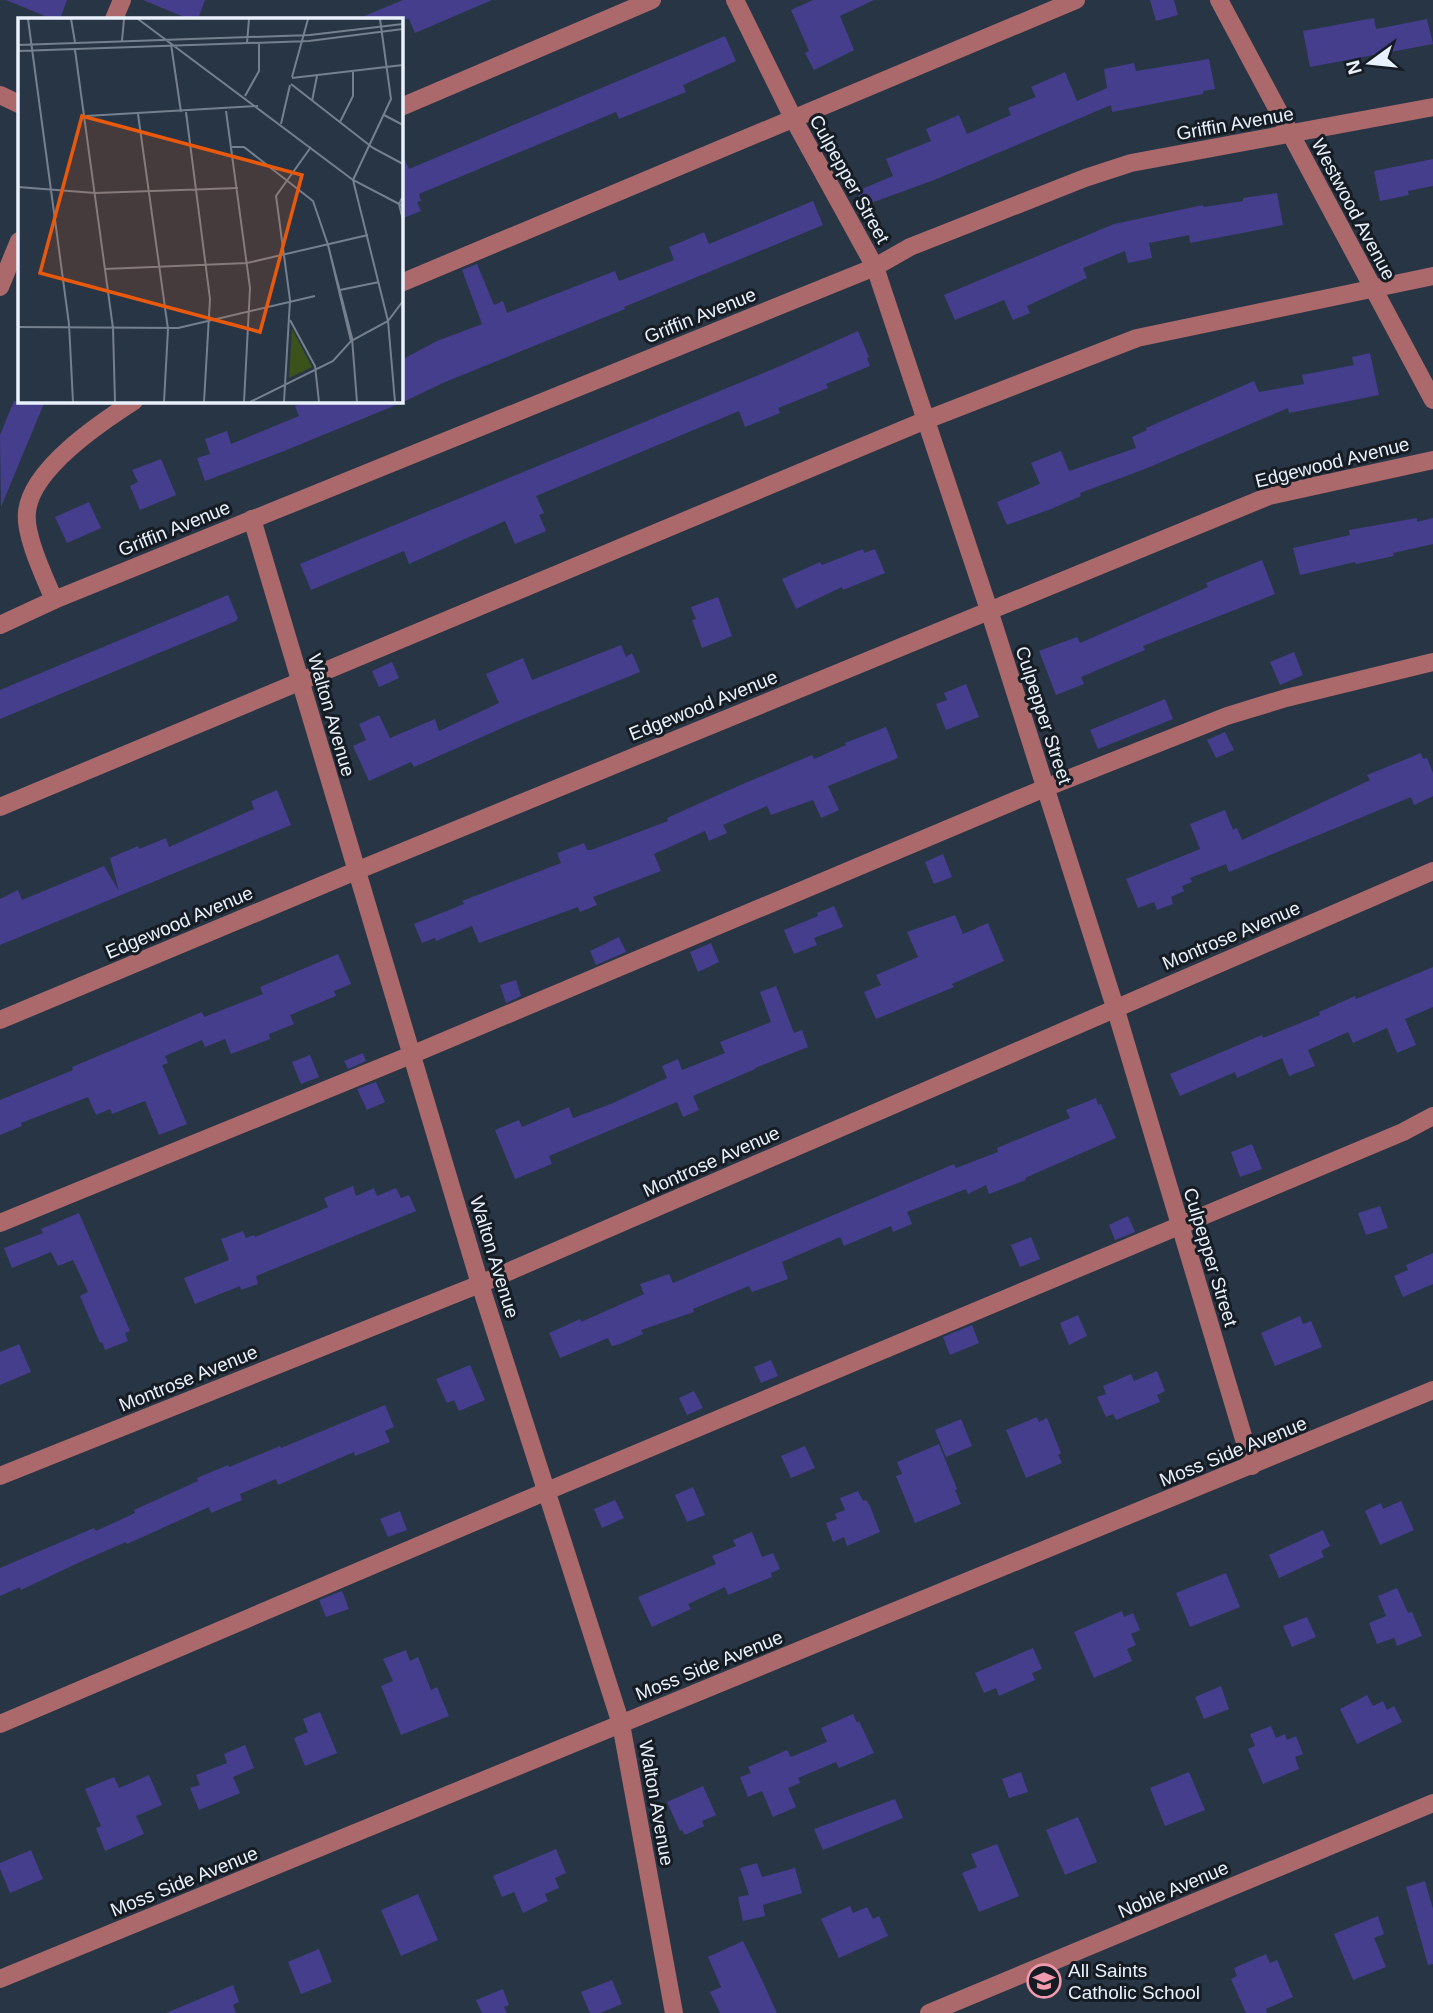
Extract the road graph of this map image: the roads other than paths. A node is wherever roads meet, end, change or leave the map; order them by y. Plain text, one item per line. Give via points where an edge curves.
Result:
1 (122, 0) edge
2 (652, 0) edge
3 (735, 0) edge
4 (1076, 0) edge
5 (1219, 0) edge
6 (114, 18) edge
7 (0, 95) edge
8 (18, 104) edge
9 (402, 107) edge
10 (1433, 107) edge
11 (793, 120) junction
12 (1290, 135) junction
13 (18, 243) edge
14 (875, 267) junction
15 (1433, 276) edge
16 (402, 283) edge
17 (0, 287) edge
18 (1373, 287) junction
19 (1433, 400) edge
20 (133, 402) edge
21 (926, 421) junction
22 (1433, 460) edge
23 (252, 519) junction
24 (54, 600) junction
25 (989, 610) junction
26 (0, 625) edge
27 (1433, 662) edge
28 (300, 682) junction
29 (1045, 788) junction
30 (0, 807) edge
31 (1433, 870) edge
32 (356, 871) junction
33 (1115, 1007) junction
34 (0, 1020) edge
35 (411, 1055) junction
36 (1433, 1116) edge
37 (0, 1223) edge
38 (1180, 1226) junction
39 (480, 1284) junction
40 (1433, 1391) edge
41 (1252, 1466) junction
42 (0, 1476) edge
43 (547, 1491) junction
44 (0, 1724) edge
45 (621, 1724) junction
46 (1433, 1803) edge
47 (0, 1979) edge
48 (936, 2012) edge
49 (674, 2013) edge

1 - 6 street
2 - 9 street
3 - 11 street, Culpepper Street
4 - 11 street
5 - 12 street, Westwood Avenue
7 - 8 street
10 - 12 street, Griffin Avenue
11 - 14 street, Culpepper Street
11 - 16 street
12 - 14 street, Griffin Avenue via 1131,163 910,247
12 - 18 street, Westwood Avenue
13 - 17 street
14 - 21 street, Culpepper Street
14 - 23 street, Griffin Avenue
15 - 18 street
18 - 19 street, Westwood Avenue
18 - 21 street via 1137,338
20 - 24 street via 60,456 36,485 27,512 32,543
21 - 25 street, Culpepper Street
21 - 28 street
22 - 25 street, Edgewood Avenue via 1269,496
23 - 24 street, Griffin Avenue
23 - 28 street, Walton Avenue
24 - 26 street, Griffin Avenue
25 - 29 street, Culpepper Street
25 - 32 street, Edgewood Avenue
27 - 29 street via 1227,716
28 - 30 street
28 - 32 street, Walton Avenue
29 - 33 street, Culpepper Street
29 - 35 street
31 - 33 street, Montrose Avenue
32 - 34 street, Edgewood Avenue
32 - 35 street, Walton Avenue
33 - 38 street, Culpepper Street
33 - 39 street, Montrose Avenue
35 - 37 street
35 - 39 street, Walton Avenue
36 - 38 street
38 - 41 street, Culpepper Street
38 - 43 street
39 - 42 street, Montrose Avenue
39 - 43 street, Walton Avenue
40 - 41 street, Moss Side Avenue
41 - 45 street, Moss Side Avenue
43 - 44 street
43 - 45 street, Walton Avenue
45 - 47 street, Moss Side Avenue
45 - 49 street, Walton Avenue
46 - 48 street, Noble Avenue

